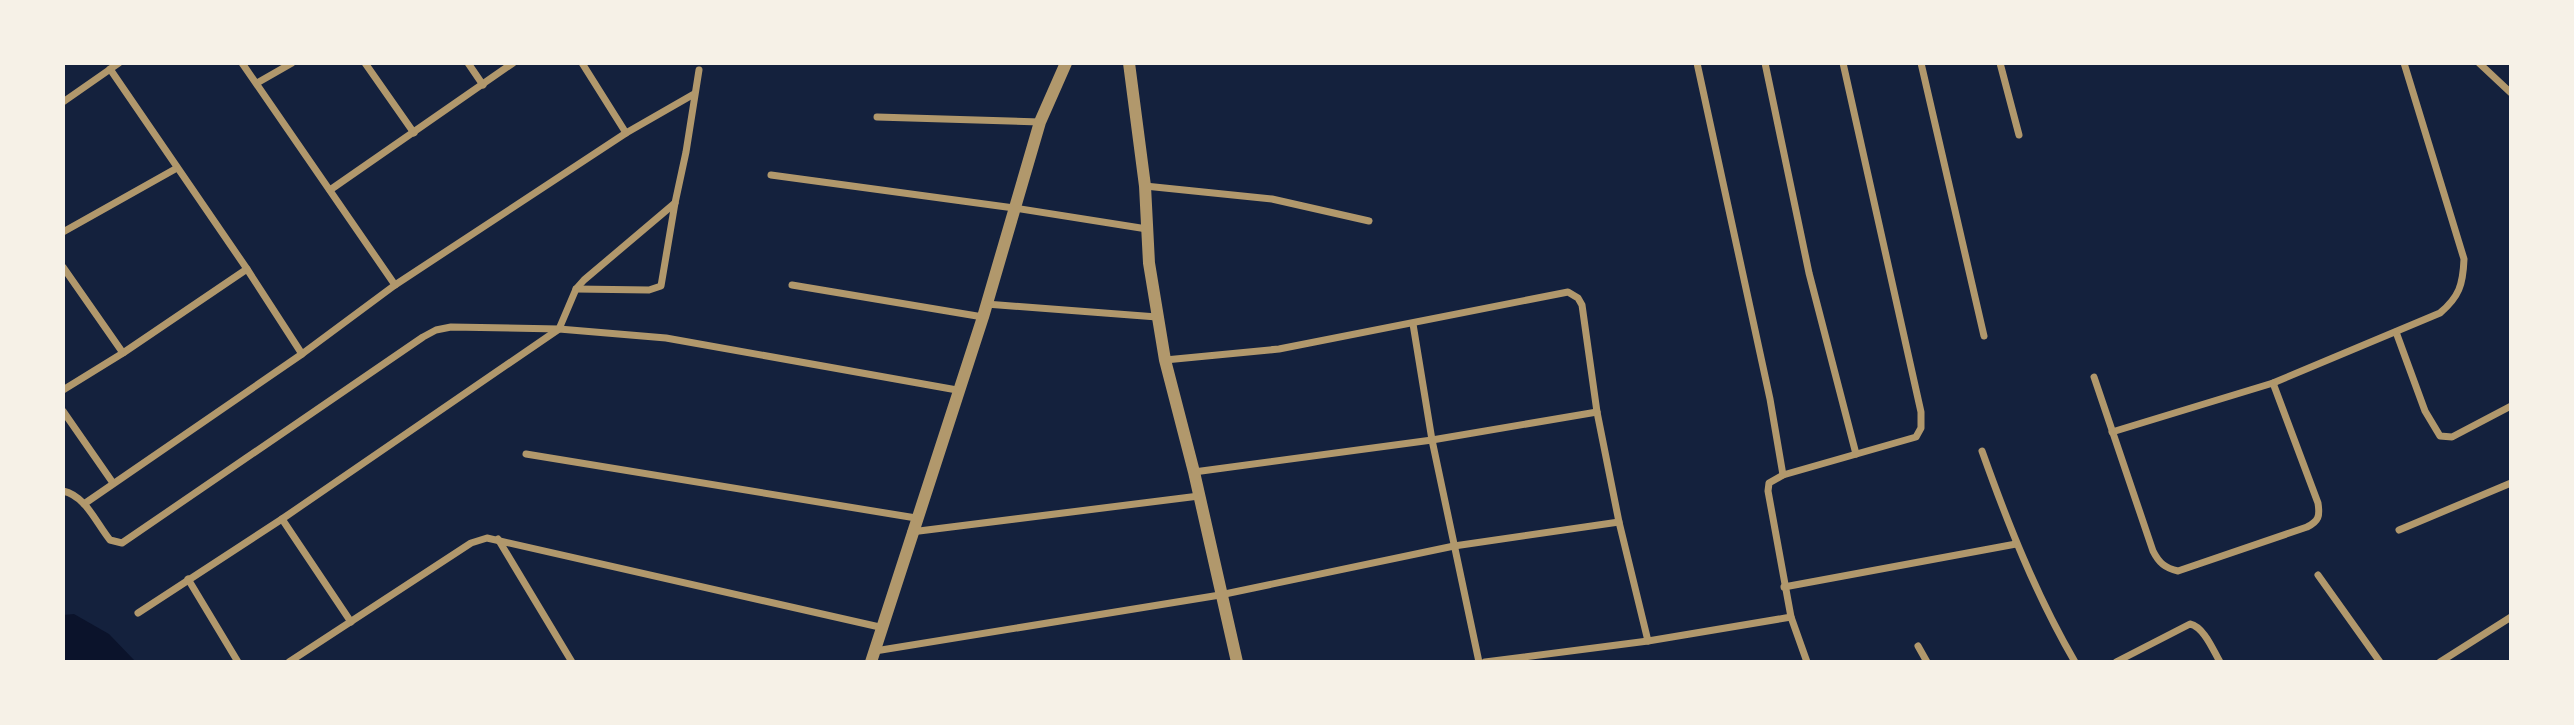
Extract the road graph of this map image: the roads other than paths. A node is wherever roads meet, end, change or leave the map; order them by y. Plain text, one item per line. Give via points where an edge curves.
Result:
1 (119, 63) edge
2 (242, 63) edge
3 (292, 63) edge
4 (365, 63) edge
5 (468, 63) edge
6 (513, 63) edge
7 (582, 63) edge
8 (1066, 63) edge
9 (1129, 63) edge
10 (1697, 63) edge
11 (1765, 63) edge
12 (1843, 63) edge
13 (1922, 63) edge
14 (2000, 63) edge
15 (2404, 63) edge
16 (2479, 63) edge
17 (110, 69) junction
18 (699, 70) dead end
19 (257, 82) junction
20 (483, 85) junction
21 (2511, 93) edge
22 (694, 94) junction
23 (63, 102) edge
24 (877, 117) dead end
25 (1040, 122) junction
26 (414, 133) junction
27 (626, 133) junction
28 (2019, 135) dead end
29 (177, 168) junction
30 (771, 176) dead end
31 (1145, 186) junction
32 (330, 190) junction
33 (675, 203) junction
34 (1014, 208) junction
35 (1369, 221) dead end
36 (1147, 229) junction
37 (63, 232) edge
38 (63, 267) edge
39 (247, 269) junction
40 (395, 285) junction
41 (792, 285) dead end
42 (576, 289) junction
43 (984, 311) junction
44 (1157, 317) junction
45 (1413, 324) junction
46 (559, 329) junction
47 (2396, 332) junction
48 (1984, 336) dead end
49 (123, 354) junction
50 (302, 354) junction
51 (1165, 360) junction
52 (2094, 376) dead end
53 (2273, 383) junction
54 (63, 390) edge
55 (957, 390) junction
56 (2511, 406) edge
57 (63, 411) edge
58 (1597, 412) junction
59 (2112, 432) junction
60 (1432, 440) junction
61 (1982, 451) dead end
62 (526, 454) dead end
63 (1856, 454) junction
64 (1194, 472) junction
65 (1783, 475) junction
66 (113, 483) junction
67 (2511, 483) edge
68 (63, 491) edge
69 (1199, 496) junction
70 (84, 504) junction
71 (916, 518) junction
72 (282, 519) junction
73 (1619, 522) junction
74 (2399, 530) dead end
75 (911, 532) junction
76 (498, 539) junction
77 (2016, 544) junction
78 (1454, 546) junction
79 (2318, 575) dead end
80 (188, 579) junction
81 (1784, 587) junction
82 (1220, 595) junction
83 (138, 613) dead end
84 (1791, 617) junction
85 (2511, 617) edge
86 (351, 622) junction
87 (884, 628) junction
88 (1648, 641) junction
89 (1918, 646) dead end
90 (873, 657) edge
91 (237, 662) edge
92 (289, 662) edge
93 (572, 662) edge
94 (1237, 662) edge
95 (1479, 662) edge
96 (1485, 662) edge
97 (1807, 662) edge
98 (1927, 662) edge
99 (2075, 662) edge
100 (2116, 662) edge
101 (2220, 662) edge
102 (2380, 662) edge
103 (2440, 662) edge

1 - 17 street
2 - 19 street
3 - 19 street
4 - 26 street
5 - 20 street
6 - 20 street
7 - 27 street
8 - 25 street
9 - 31 street
10 - 65 street
11 - 63 street via 1809,273
12 - 63 street via 1921,412 1916,438
13 - 48 street
14 - 28 street
15 - 47 street via 2464,259 2454,301 2440,313
16 - 21 street
17 - 23 street
17 - 29 street
18 - 22 street
19 - 32 street
20 - 26 street
22 - 27 street
22 - 33 street
24 - 25 street
25 - 34 street
26 - 32 street
27 - 40 street
29 - 37 street
29 - 39 street
30 - 34 street
31 - 35 street via 1272,199
31 - 36 street
32 - 40 street
33 - 42 street
33 - 42 street via 661,286 649,290
34 - 36 street
34 - 43 street
36 - 44 street
38 - 49 street
39 - 49 street
39 - 50 street
40 - 50 street
41 - 43 street
42 - 46 street
43 - 44 street
43 - 55 street
44 - 51 street
45 - 51 street via 1279,349
45 - 58 street via 1568,292 1582,305
45 - 60 street
46 - 55 street via 666,338
46 - 70 street via 436,330 122,543 110,540
46 - 72 street
47 - 53 street
47 - 56 street via 2425,411 2440,436 2452,437
49 - 54 street
50 - 66 street
51 - 64 street
52 - 59 street
53 - 59 street
53 - 59 street via 2320,516 2307,527 2178,571 2158,561 2153,551
55 - 71 street
57 - 66 street
58 - 60 street
58 - 73 street
60 - 64 street
60 - 78 street
61 - 77 street
62 - 71 street
63 - 65 street
64 - 69 street
65 - 81 street via 1769,483 1768,491
66 - 70 street
67 - 74 street
68 - 70 street via 73,493
69 - 75 street
69 - 82 street
71 - 75 street
72 - 80 street
72 - 86 street
73 - 78 street
73 - 88 street
75 - 87 street
76 - 86 street via 471,543
76 - 87 street
76 - 93 street
77 - 81 street
77 - 99 street
78 - 82 street
78 - 95 street
79 - 102 street
80 - 83 street
80 - 91 street
81 - 84 street
82 - 90 street
82 - 94 street
84 - 88 street
84 - 97 street
85 - 103 street
86 - 92 street
87 - 90 street
88 - 96 street
89 - 98 street
100 - 101 street via 2190,624 2201,631

